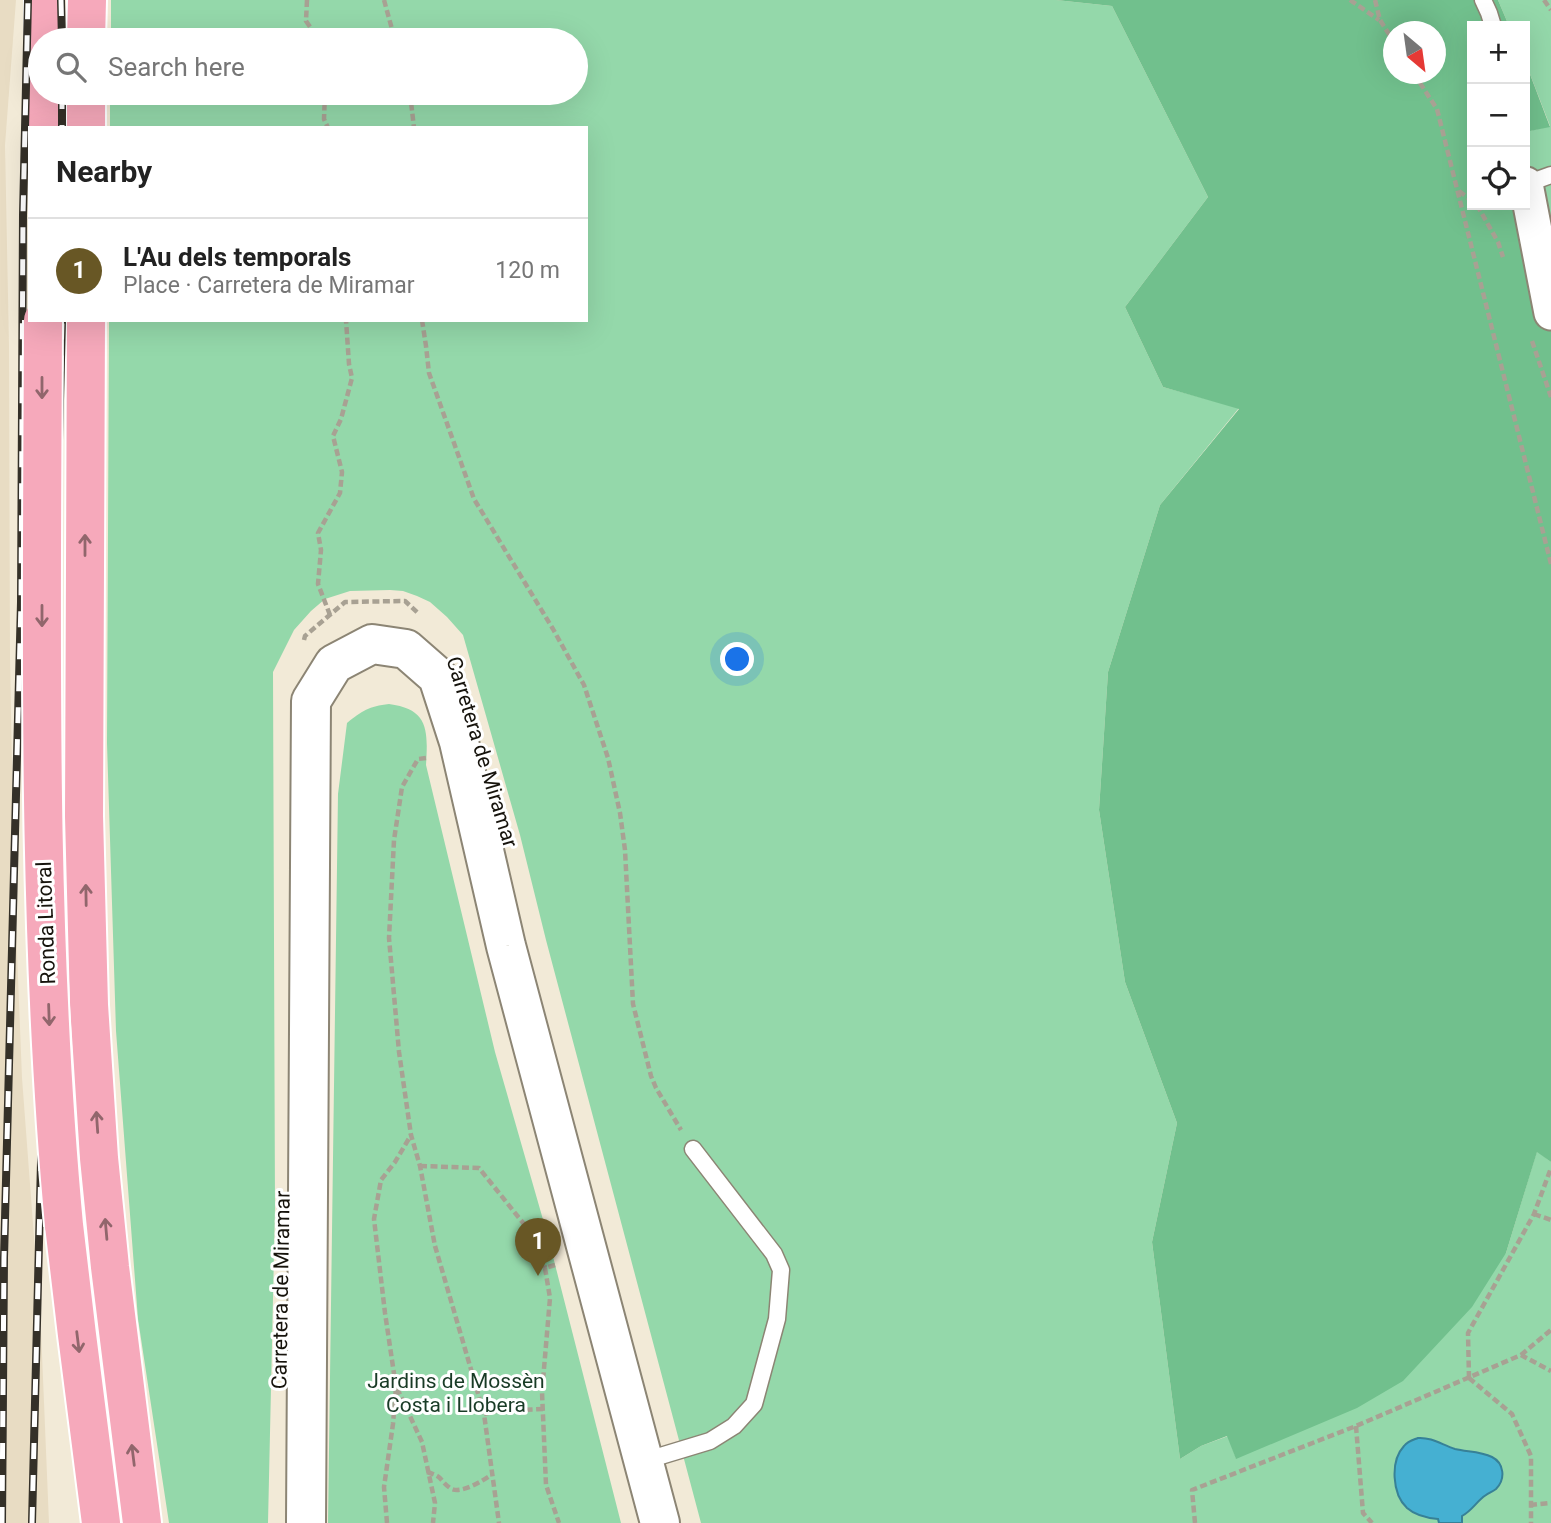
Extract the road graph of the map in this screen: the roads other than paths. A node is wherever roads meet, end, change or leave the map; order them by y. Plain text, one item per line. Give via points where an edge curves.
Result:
1 (44, 0) edge
2 (87, 0) edge
3 (1483, 0) edge
4 (1491, 21) edge
5 (44, 28) edge
6 (86, 28) edge
7 (44, 105) edge
8 (86, 105) edge
9 (43, 126) edge
10 (86, 126) edge
11 (1534, 178) edge
12 (1551, 313) edge
13 (43, 322) edge
14 (86, 322) edge
15 (693, 1149) road end
16 (644, 1461) junction
17 (101, 1523) edge
18 (142, 1523) edge
19 (306, 1523) edge
20 (660, 1523) edge

1 - 5 highway
2 - 6 highway
3 - 4 lane
7 - 9 highway
8 - 10 highway
11 - 12 street
13 -> 17 highway, Ronda Litoral, bridge via 44,888 52,1079 69,1274
18 -> 14 highway, Ronda Litoral via 99,1158 88,978 84,816
15 - 16 lane via 774,1254 781,1270 777,1319 754,1404 734,1426 710,1441
16 - 19 street, Carretera de Miramar via 506,946 459,741 438,677 405,649 372,644 334,664 311,701
16 - 20 street, Carretera de Miramar

